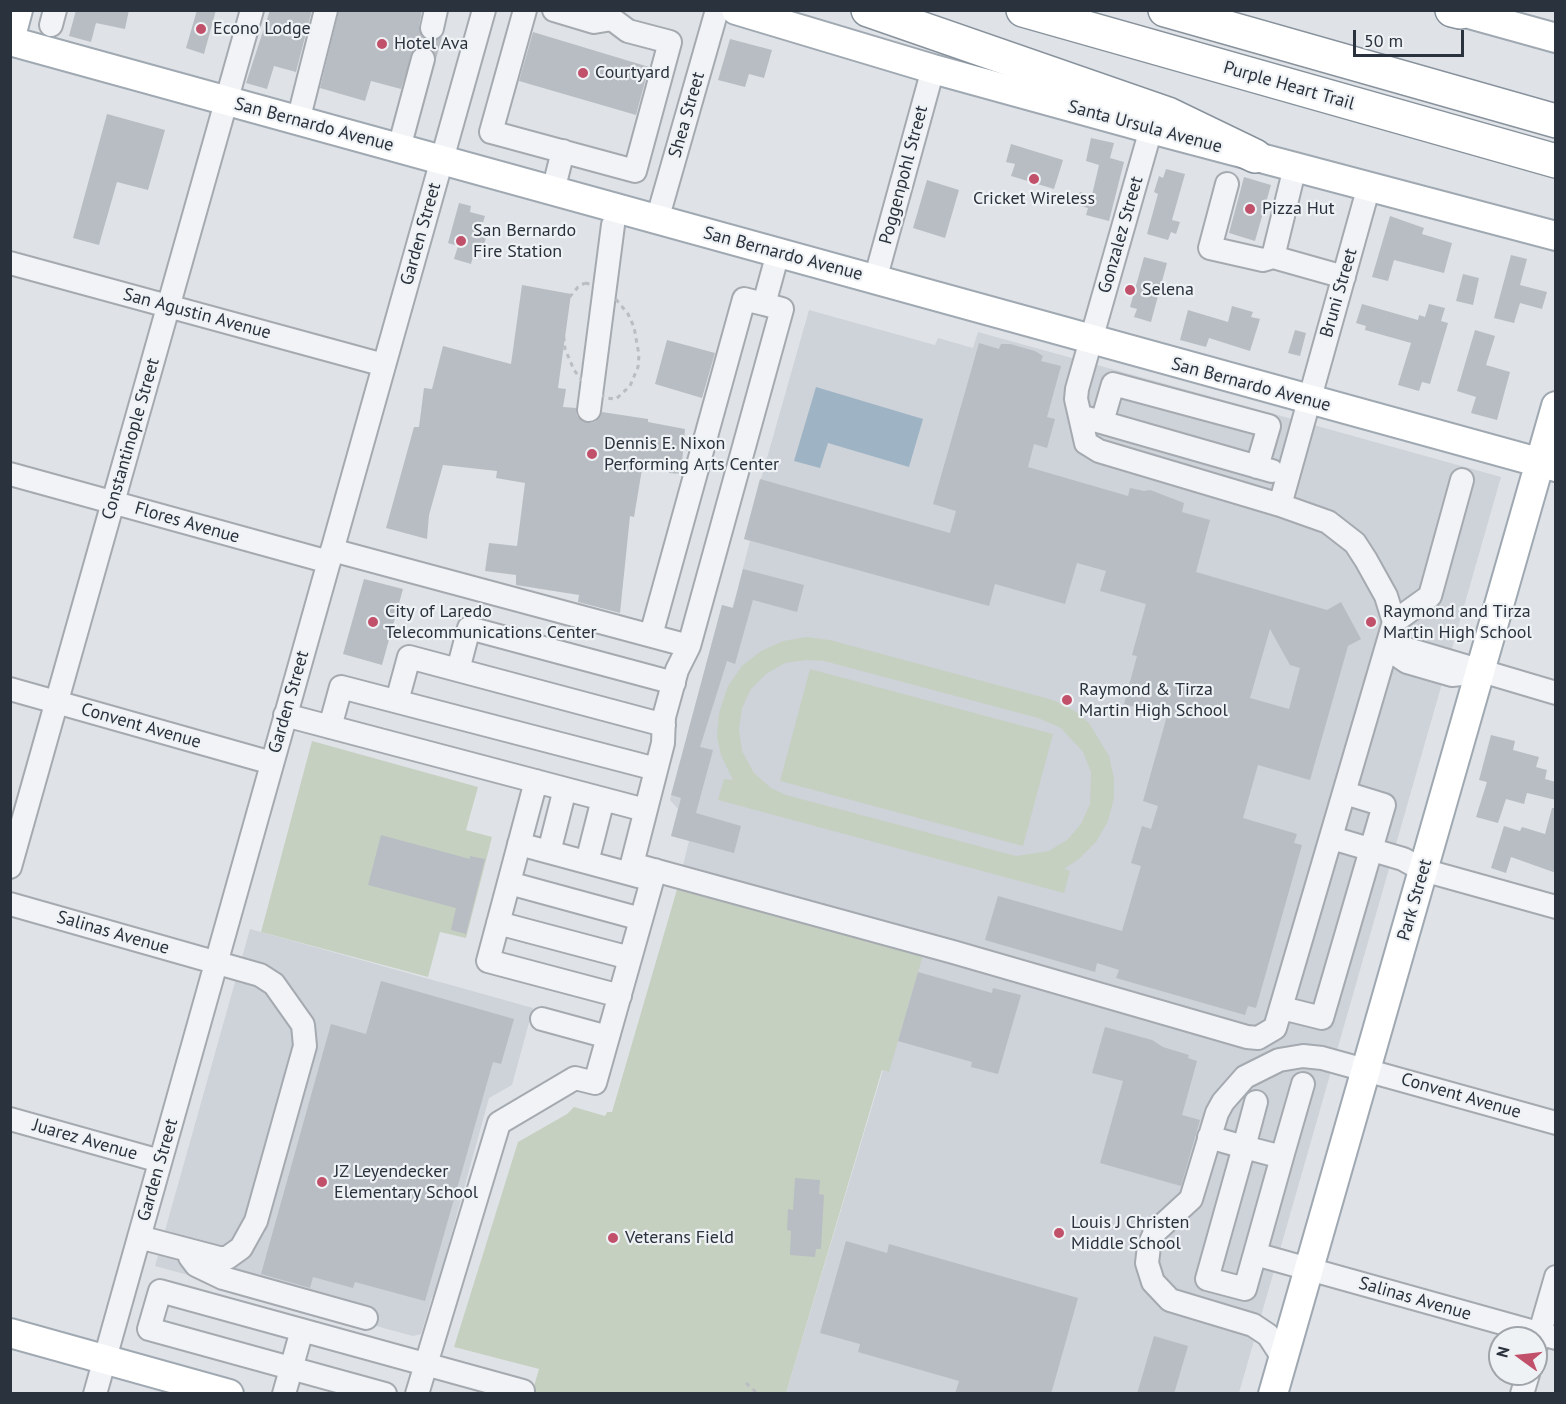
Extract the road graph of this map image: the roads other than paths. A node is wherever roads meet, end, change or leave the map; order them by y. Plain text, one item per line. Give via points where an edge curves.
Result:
1 (18, 10) edge
2 (252, 10) edge
3 (326, 10) edge
4 (484, 10) edge
5 (525, 10) edge
6 (554, 10) edge
7 (717, 10) edge
8 (736, 10) edge
9 (868, 10) edge
10 (1023, 10) edge
11 (1165, 10) edge
12 (1462, 12) edge
13 (613, 15) edge
14 (1556, 38) edge
15 (10, 41) edge
16 (423, 59) tunnel mouth
17 (933, 69) junction
18 (227, 101) junction
19 (653, 102) junction
20 (688, 112) junction
21 (298, 121) junction
22 (1556, 121) edge
23 (1151, 129) junction
24 (399, 148) junction
25 (563, 151) junction
26 (1255, 156) junction
27 (441, 160) junction
28 (1556, 161) edge
29 (1295, 166) junction
30 (1227, 184) dead end
31 (1370, 186) junction
32 (553, 191) junction
33 (1556, 213) edge
34 (657, 220) junction
35 (1509, 223) junction
36 (613, 225) dead end
37 (1556, 236) edge
38 (778, 253) junction
39 (1273, 257) junction
40 (10, 263) edge
41 (1344, 277) junction
42 (875, 280) junction
43 (764, 304) junction
44 (169, 306) junction
45 (1091, 341) junction
46 (384, 365) junction
47 (1309, 400) junction
48 (1556, 406) edge
49 (589, 410) dead end
50 (1079, 416) junction
51 (1102, 422) junction
52 (1548, 465) edge
53 (1257, 467) junction
54 (10, 474) edge
55 (1287, 475) junction
56 (1462, 480) dead end
57 (113, 502) junction
58 (1280, 505) junction
59 (330, 556) junction
60 (1394, 622) junction
61 (651, 635) junction
62 (689, 645) junction
63 (1388, 649) junction
64 (458, 670) junction
65 (1480, 672) junction
66 (674, 683) junction
67 (10, 689) edge
68 (1556, 693) edge
69 (397, 701) junction
70 (57, 703) junction
71 (285, 716) junction
72 (664, 725) junction
73 (330, 727) junction
74 (272, 763) junction
75 (656, 769) junction
76 (536, 781) junction
77 (565, 789) junction
78 (1345, 794) junction
79 (603, 799) junction
80 (645, 810) junction
81 (1332, 838) junction
82 (519, 844) junction
83 (1371, 849) junction
84 (549, 852) junction
85 (587, 862) junction
86 (10, 867) edge
87 (1423, 870) junction
88 (654, 875) junction
89 (509, 883) junction
90 (10, 904) edge
91 (1556, 907) edge
92 (641, 919) junction
93 (498, 923) junction
94 (630, 958) junction
95 (216, 961) junction
96 (620, 996) junction
97 (1282, 1008) junction
98 (542, 1019) dead end
99 (608, 1037) junction
100 (1366, 1070) junction
101 (1303, 1083) dead end
102 (1256, 1102) dead end
103 (10, 1119) edge
104 (1556, 1123) edge
105 (1209, 1137) junction
106 (1244, 1146) junction
107 (1282, 1157) junction
108 (160, 1161) junction
109 (139, 1237) junction
110 (183, 1249) junction
111 (1255, 1254) junction
112 (1309, 1269) junction
113 (1556, 1277) edge
114 (121, 1300) junction
115 (155, 1309) junction
116 (366, 1318) dead end
117 (1500, 1326) edge
118 (1547, 1326) edge
119 (302, 1330) junction
120 (10, 1333) edge
121 (1283, 1358) junction
122 (105, 1359) junction
123 (425, 1364) junction
124 (292, 1368) junction
125 (95, 1394) edge
126 (228, 1394) edge
127 (284, 1394) edge
128 (385, 1394) edge
129 (417, 1394) edge
130 (522, 1394) edge
131 (1273, 1394) edge

1 - 15 main road
2 - 18 street, Constantinople Street
3 - 21 street
4 - 27 street, Garden Street
5 - 25 street via 491,132
6 - 13 street via 594,22
7 - 20 street, Shea Street
8 - 17 main road, Santa Ursula Avenue
9 - 26 highway via 1168,114
10 - 28 highway, Purple Heart Trail
11 - 22 highway
12 - 14 main road
13 - 19 street via 628,31 670,42
15 - 18 main road, San Bernardo Avenue
16 - 24 street
17 - 23 main road, Santa Ursula Avenue
17 - 42 street, Poggenpohl Street
18 - 21 main road, San Bernardo Avenue
18 - 44 street, Constantinople Street
19 - 20 street
19 - 25 street via 634,171
20 - 34 street, Shea Street
21 - 24 main road, San Bernardo Avenue
23 - 26 main road, Santa Ursula Avenue
23 - 45 street, Gonzalez Street
24 - 27 main road, San Bernardo Avenue
25 - 32 street
26 - 29 main road, Santa Ursula Avenue
27 - 32 main road, San Bernardo Avenue
27 - 46 street, Garden Street
29 - 31 main road, Santa Ursula Avenue
29 - 39 street
30 - 39 street via 1210,248 1263,260
31 - 35 main road, Santa Ursula Avenue
31 - 41 street, Bruni Street
32 - 34 main road, San Bernardo Avenue
33 - 35 main road
34 - 38 main road, San Bernardo Avenue
35 - 37 main road, Santa Ursula Avenue
36 - 49 street
38 - 42 main road, San Bernardo Avenue
38 - 43 street
39 - 41 street
40 - 44 street, San Agustin Avenue
41 - 47 street, Bruni Street
42 - 45 main road, San Bernardo Avenue
43 - 61 street via 744,299
43 - 62 street via 782,309
44 - 46 street, San Agustin Avenue
44 - 57 street, Constantinople Street
45 - 47 main road, San Bernardo Avenue
45 - 50 street, Gonzalez Street via 1077,389
46 - 59 street, Garden Street
47 - 52 main road, San Bernardo Avenue
47 - 55 street, Bruni Street
48 - 52 main road, Park Street
50 - 51 street
50 - 58 street, Gonzalez Street via 1086,443 1098,452
51 - 53 street
51 - 53 street via 1113,384 1269,426
52 - 65 main road, Park Street
53 - 55 street
54 - 57 street, Flores Avenue
55 - 58 street, Bruni Street
56 - 60 street via 1430,596
57 - 59 street, Flores Avenue
57 - 70 street, Constantinople Street
58 - 60 street, Gonzalez Street via 1328,522 1355,543 1386,596
59 - 61 street, Flores Avenue
59 - 71 street, Garden Street
60 - 63 street
61 - 62 street, Flores Avenue
62 - 66 street
63 - 65 street via 1410,650
63 - 78 street
64 - 66 street via 469,628
64 - 69 street via 409,657
64 - 72 street
65 - 68 street
65 - 87 main road, Park Street
66 - 72 street
67 - 70 street, Convent Avenue
69 - 73 street via 341,687
69 - 75 street
70 - 74 street, Convent Avenue
70 - 86 street, Constantinople Street
71 - 73 street
71 - 74 street, Garden Street
72 - 75 street
73 - 76 street
74 - 95 street, Garden Street
75 - 80 street
76 - 77 street
76 - 82 street
77 - 79 street
77 - 84 street
78 - 81 street
78 - 83 street via 1384,805
79 - 80 street
79 - 85 street
80 - 88 street via 632,864
81 - 83 street
81 - 97 street
82 - 84 street
82 - 89 street
83 - 87 street
83 - 97 street via 1322,1018
84 - 85 street
85 - 88 street
87 - 91 street
87 - 100 main road, Park Street
88 - 92 street
88 - 97 street via 953,952 1247,1037 1269,1034
89 - 92 street
89 - 93 street
90 - 95 street, Salinas Avenue
92 - 94 street
93 - 94 street
93 - 96 street via 488,961
94 - 96 street
95 - 108 street, Garden Street
95 - 110 street, Salinas Avenue via 270,980 300,1017 305,1039 249,1238 227,1257
96 - 99 street
98 - 99 street
99 - 123 street via 595,1083 575,1078 499,1123
100 - 104 street, Convent Avenue
100 - 105 street, Convent Avenue via 1312,1057 1288,1058 1265,1065 1245,1077 1229,1095 1217,1113
100 - 112 main road, Park Street
101 - 107 street
102 - 106 street
103 - 108 street, Juarez Avenue
105 - 106 street
105 - 121 street, Convent Avenue via 1191,1199 1162,1224 1150,1241 1147,1258 1151,1277 1160,1292 1172,1301 1262,1330
106 - 107 street
106 - 111 street via 1207,1279 1245,1289
107 - 111 street
108 - 109 street, Garden Street
109 - 110 street
109 - 114 street, Garden Street
110 - 116 street via 196,1265 223,1278
111 - 112 street, Salinas Avenue
112 - 117 street, Salinas Avenue
112 - 121 main road, Park Street
113 - 118 street
114 - 115 street
114 - 122 street, Garden Street
115 - 119 street via 160,1291
115 - 124 street via 149,1329
119 - 123 street
119 - 124 street
120 - 122 main road
121 - 131 main road, Park Street
122 - 125 street, Garden Street
122 - 126 main road
123 - 129 street
123 - 130 street via 523,1391
124 - 127 street
124 - 128 street

